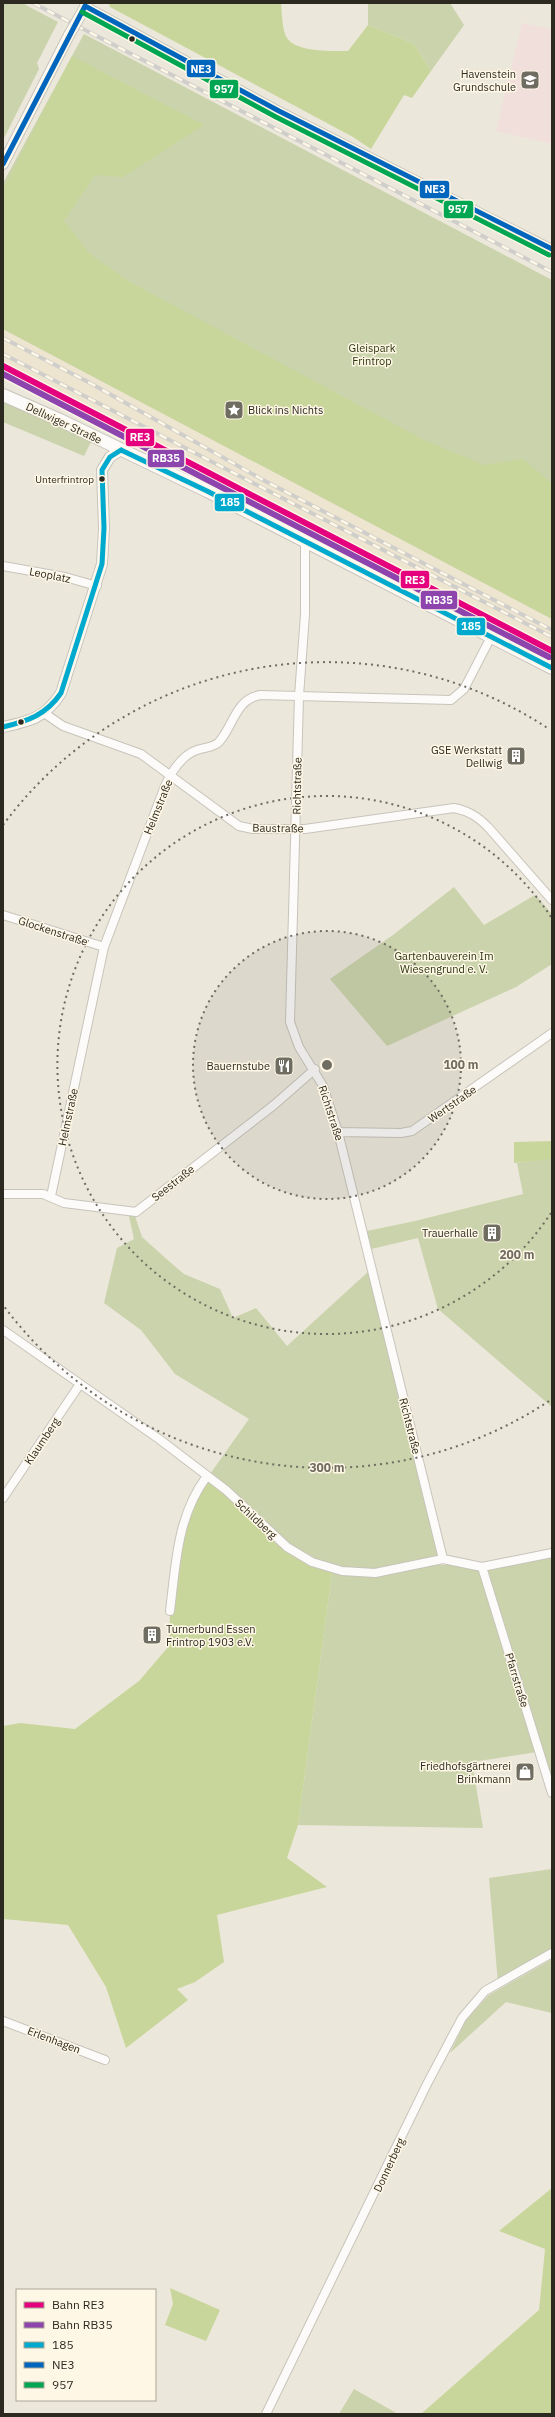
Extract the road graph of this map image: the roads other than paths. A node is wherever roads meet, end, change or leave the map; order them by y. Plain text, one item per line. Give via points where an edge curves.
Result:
1 (86, 4) edge
2 (3, 164) edge
3 (552, 248) edge
4 (3, 395) edge
5 (122, 450) junction
6 (305, 542) junction
7 (3, 566) edge
8 (97, 586) junction
9 (491, 637) junction
10 (552, 668) edge
11 (299, 696) junction
12 (44, 713) junction
13 (3, 727) edge
14 (170, 776) junction
15 (296, 829) junction
16 (552, 900) edge
17 (3, 915) edge
18 (104, 947) junction
19 (552, 1033) edge
20 (315, 1070) junction
21 (338, 1132) junction
22 (3, 1194) edge
23 (51, 1196) junction
24 (3, 1330) edge
25 (80, 1384) junction
26 (207, 1476) junction
27 (3, 1498) edge
28 (552, 1553) edge
29 (443, 1559) junction
30 (482, 1567) junction
31 (170, 1611) dead end
32 (552, 1793) edge
33 (552, 1953) edge
34 (3, 2021) edge
35 (106, 2060) dead end
36 (266, 2414) edge

1 - 2 street, bridge
1 - 3 street via 286,114
4 - 5 main road, Dellwiger Straße
5 - 6 main road, Dellwiger Straße
5 - 8 street via 110,457 102,470 104,546
6 - 9 main road, Dellwiger Straße
6 - 11 street, Richtstraße via 305,614
7 - 8 street, Leoplatz via 65,577
8 - 12 street via 62,693
9 - 10 main road, Dellwiger Straße
9 - 11 street, Helmstraße via 464,689 451,700
11 - 14 street, Helmstraße via 250,697 238,709 219,742 195,750 184,758
11 - 15 street, Richtstraße
12 - 13 street via 29,721
12 - 14 street, Baustraße via 63,726 132,749
14 - 15 street, Baustraße via 239,826 253,829
14 - 18 street, Helmstraße
15 - 16 street, Baustraße via 454,808 466,810 478,816
15 - 20 street, Richtstraße via 290,1022 299,1047
17 - 18 street, Glockenstraße
18 - 23 street, Helmstraße
19 - 21 street, Wertstraße via 412,1131 401,1134
20 - 21 street, Richtstraße via 328,1098
20 - 23 street, Seestraße via 268,1110 136,1212 64,1203
21 - 29 street, Richtstraße
22 - 23 street, Seestraße
24 - 25 street, Schildberg
25 - 26 street, Schildberg
25 - 27 street, Klaumberg
26 - 29 street, Schildberg via 286,1547 312,1562 357,1573 375,1573
26 - 31 street via 198,1489 180,1531
28 - 30 street, Schildberg
29 - 30 street, Schildberg
30 - 32 street, Pfarrstraße
33 - 36 street, Donnerberg via 485,1991 462,2018 427,2084
34 - 35 street, Erlenhagen

